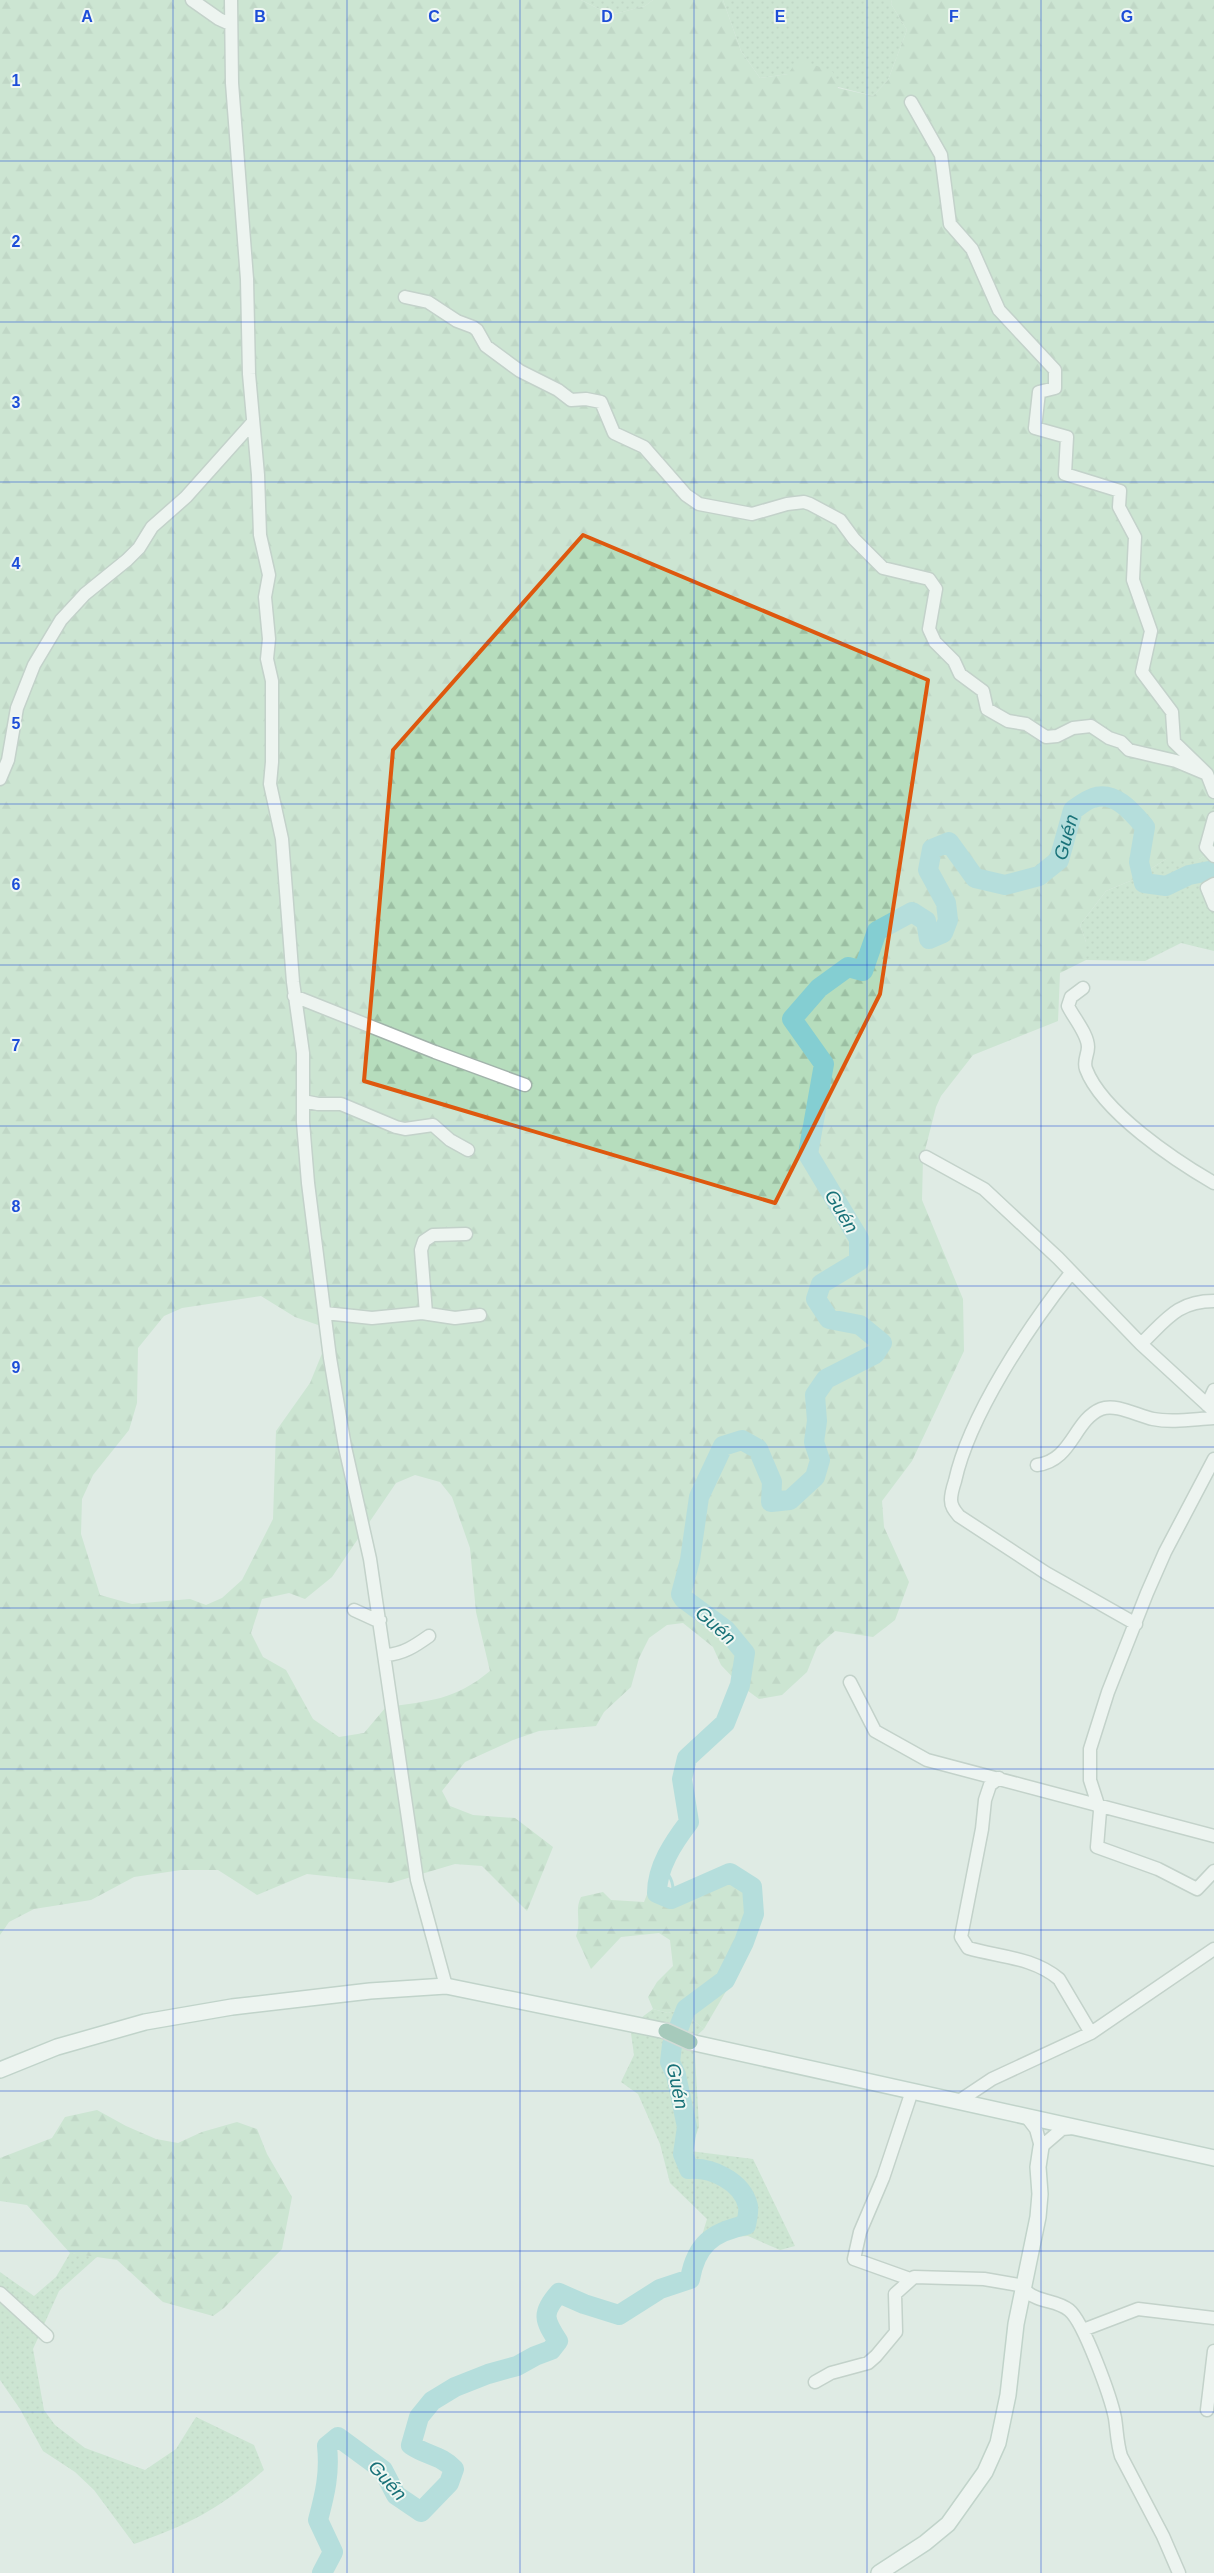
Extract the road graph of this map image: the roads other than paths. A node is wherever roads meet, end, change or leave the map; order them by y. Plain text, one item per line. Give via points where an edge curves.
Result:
1 (192, 0) edge
2 (231, 0) edge
3 (230, 24) junction
4 (911, 102) dead end
5 (405, 298) dead end
6 (253, 422) junction
7 (1206, 774) junction
8 (0, 779) edge
9 (1214, 792) edge
10 (1214, 818) edge
11 (1214, 856) edge
12 (1214, 884) edge
13 (1214, 905) edge
14 (1083, 988) dead end
15 (294, 996) junction
16 (525, 1084) dead end
17 (303, 1101) junction
18 (468, 1150) dead end
19 (926, 1157) dead end
20 (1214, 1183) edge
21 (466, 1234) dead end
22 (1071, 1273) junction
23 (1214, 1301) edge
24 (325, 1313) junction
25 (426, 1313) junction
26 (480, 1315) dead end
27 (1141, 1344) junction
28 (1214, 1390) edge
29 (1210, 1408) edge
30 (1214, 1418) edge
31 (1214, 1459) edge
32 (1036, 1465) dead end
33 (354, 1610) dead end
34 (380, 1620) junction
35 (1136, 1624) junction
36 (429, 1636) dead end
37 (386, 1655) junction
38 (850, 1682) dead end
39 (998, 1778) junction
40 (1096, 1804) junction
41 (1214, 1836) edge
42 (1214, 1871) edge
43 (1214, 1949) edge
44 (446, 1986) junction
45 (1091, 2033) junction
46 (0, 2070) edge
47 (912, 2091) junction
48 (959, 2101) junction
49 (1026, 2116) junction
50 (1074, 2128) junction
51 (1041, 2147) junction
52 (1214, 2158) edge
53 (910, 2279) junction
54 (1024, 2288) junction
55 (0, 2293) edge
56 (1214, 2318) edge
57 (1083, 2330) junction
58 (47, 2336) dead end
59 (1214, 2351) edge
60 (815, 2382) dead end
61 (1207, 2410) dead end
62 (879, 2573) edge
63 (1180, 2573) edge

1 - 3 street
2 - 3 street
3 - 6 street
4 - 7 street via 941,155 950,224 972,249 999,310 1054,370 1055,388 1039,392 1035,428 1066,437 1065,474 1120,491 1119,507 1135,537 1133,580 1151,631 1142,672 1172,712 1174,742
5 - 7 street via 428,302 457,321 473,327 486,346 520,372 558,390 570,400 601,402 614,433 644,447 699,504 752,514 804,502 840,520 883,568 929,580 936,589 929,629 935,642 954,661 964,678 983,691 987,709 997,716 1026,724 1046,737 1091,726 1129,750 1176,761
6 - 8 street via 186,497 152,527 139,548 84,594 61,620 34,665 17,708 8,760
6 - 15 street via 260,535 269,575 265,598 272,681 270,784 282,839
7 - 9 street
10 - 11 street via 1206,847
12 - 13 street via 1208,888
14 - 20 street via 1071,997 1068,1006 1088,1045 1086,1069 1095,1083 1111,1105 1134,1127
15 - 16 street
15 - 17 street via 303,1053
17 - 18 street via 342,1104 405,1129 433,1125
17 - 24 street via 308,1183
19 - 22 street via 984,1189
21 - 25 street via 433,1235 424,1241 421,1250
22 - 27 street
22 - 35 street via 1041,1314 984,1406 958,1467 951,1499 959,1516 1046,1573
23 - 27 street via 1195,1301 1176,1310
24 - 25 street via 372,1318
24 - 34 street via 345,1447
25 - 26 street via 455,1318
27 - 29 street
28 - 29 street
30 - 32 street via 1176,1421 1103,1408 1088,1419 1073,1441 1052,1461
31 - 35 street via 1165,1552
33 - 34 street
34 - 37 street
35 - 40 street via 1108,1692 1090,1750 1090,1780
36 - 37 street via 410,1649
37 - 44 street via 417,1880
38 - 39 street via 875,1731 927,1760
39 - 40 street
39 - 45 street via 990,1786 985,1800 961,1937 968,1948 1027,1962 1051,1973 1059,1979
40 - 41 street
40 - 42 street via 1100,1817 1096,1843 1100,1849 1158,1869 1197,1889
43 - 45 street
44 - 46 main road via 340,1994 145,2022 57,2047
44 - 47 main road via 666,2031 690,2042
45 - 48 street via 992,2079
47 - 48 main road
47 - 53 street via 883,2178 860,2232 854,2259
48 - 49 main road
49 - 50 main road
49 - 51 street via 1036,2129
50 - 51 street via 1062,2129
50 - 52 main road
51 - 54 main road via 1038,2217
53 - 54 street via 960,2277 1007,2281
53 - 60 street via 895,2294 896,2332 876,2356 863,2365 831,2373
54 - 57 street via 1037,2299 1059,2304 1070,2311
54 - 62 main road via 1000,2433 985,2472 948,2524
55 - 58 street
56 - 57 street via 1138,2309
57 - 63 street via 1115,2418 1121,2456
59 - 61 street

